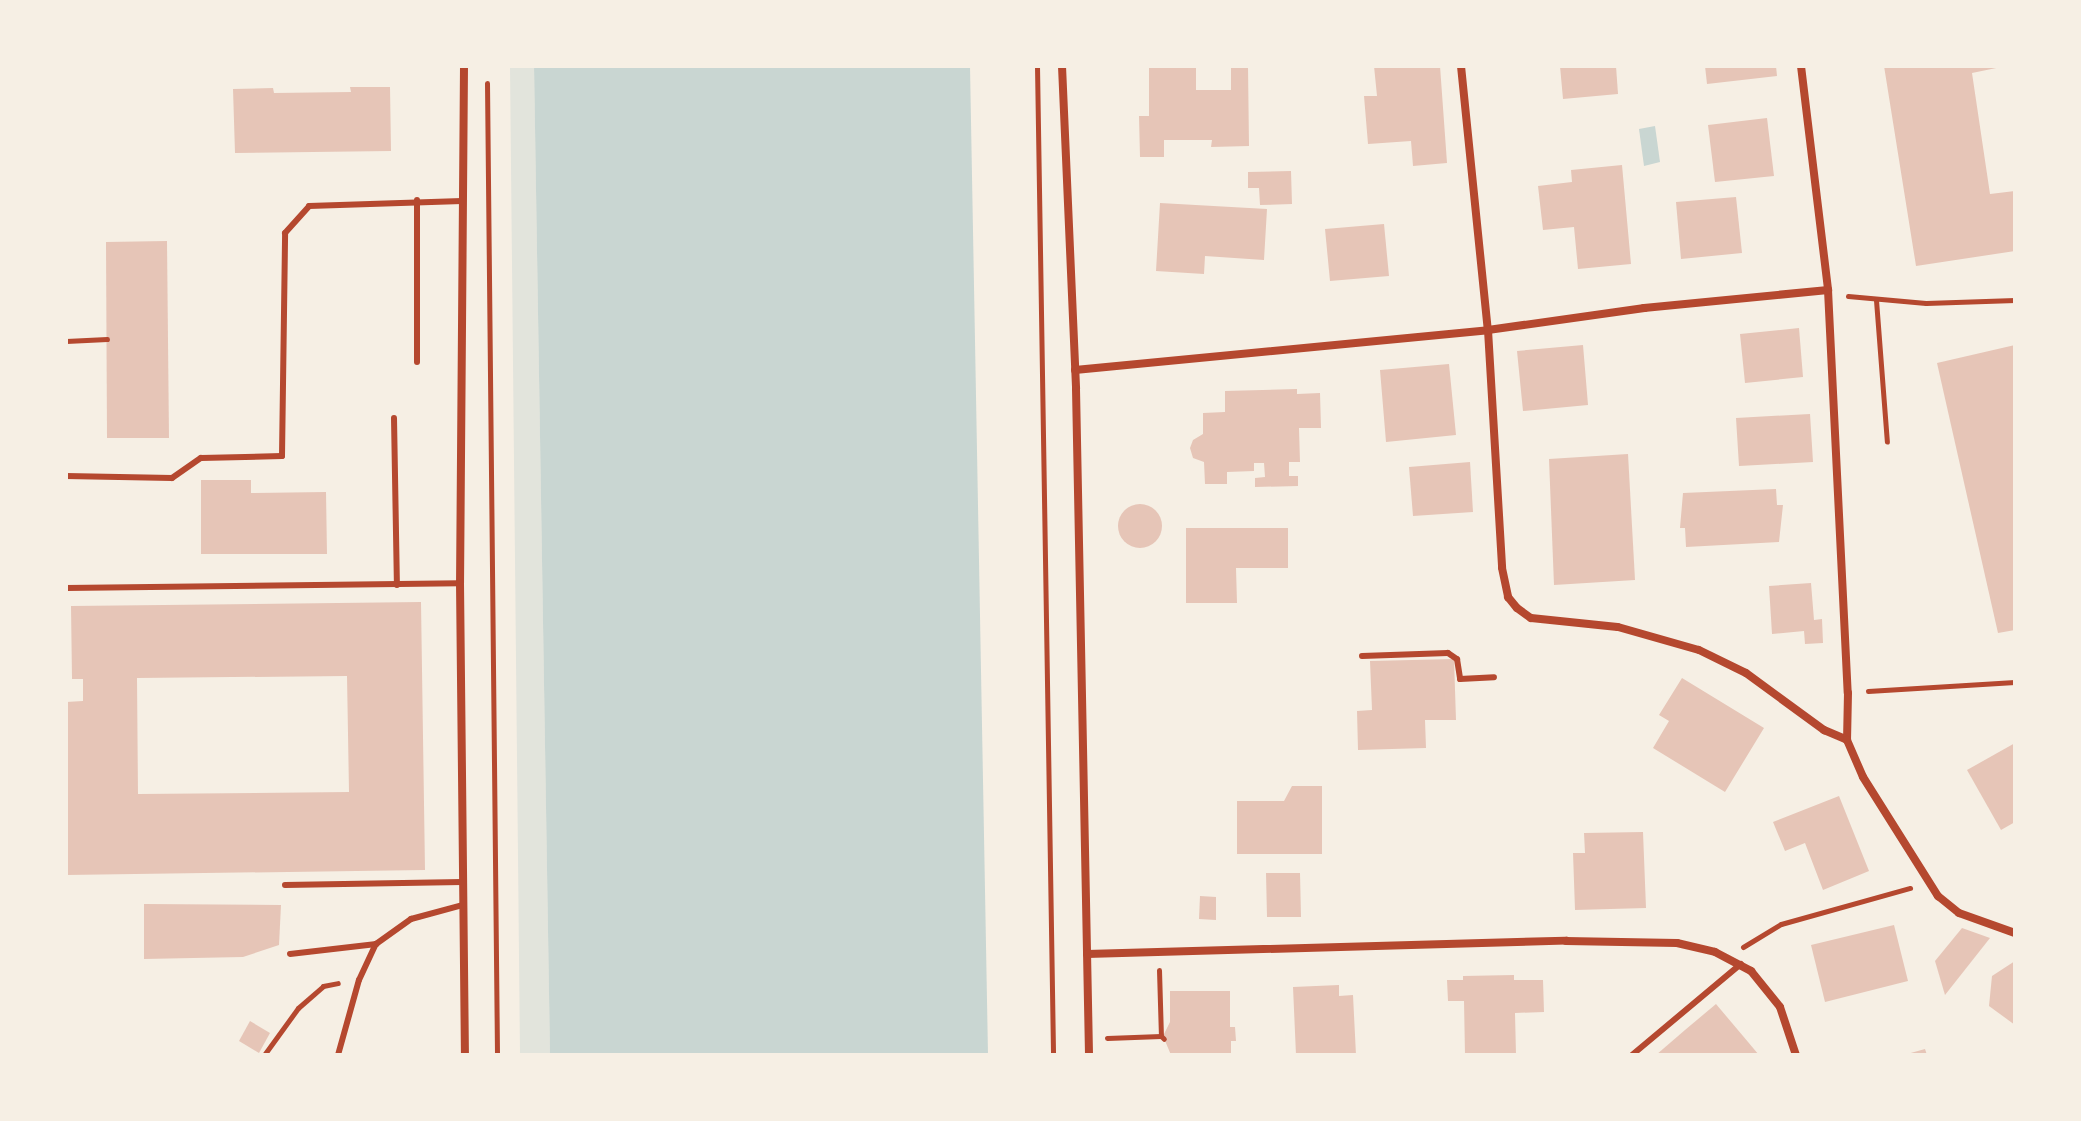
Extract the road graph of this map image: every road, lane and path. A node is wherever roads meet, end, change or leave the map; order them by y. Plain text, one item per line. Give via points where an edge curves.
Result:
1 (464, 66) edge
2 (1037, 66) edge
3 (1062, 66) edge
4 (1461, 66) edge
5 (1801, 66) edge
6 (487, 82) dead end
7 (417, 200) junction
8 (462, 201) junction
9 (1828, 290) junction
10 (1876, 300) junction
11 (2015, 300) edge
12 (1488, 330) junction
13 (107, 339) dead end
14 (66, 341) edge
15 (417, 362) dead end
16 (1075, 370) junction
17 (394, 418) dead end
18 (1887, 442) dead end
19 (66, 476) edge
20 (460, 583) junction
21 (397, 585) junction
22 (66, 588) edge
23 (1362, 656) dead end
24 (1494, 677) dead end
25 (2015, 682) edge
26 (1848, 693) junction
27 (1847, 740) junction
28 (462, 882) junction
29 (1928, 882) junction
30 (285, 885) dead end
31 (463, 905) junction
32 (2015, 933) edge
33 (376, 944) junction
34 (1158, 953) junction
35 (290, 954) dead end
36 (1087, 954) junction
37 (1730, 958) junction
38 (1741, 964) junction
39 (359, 980) junction
40 (1089, 1039) junction
41 (264, 1055) edge
42 (338, 1055) edge
43 (465, 1055) edge
44 (497, 1055) edge
45 (1053, 1055) edge
46 (1089, 1055) edge
47 (1632, 1055) edge
48 (1796, 1055) edge

1 - 8 street
2 - 45 path
3 - 16 street
4 - 12 street
5 - 9 street
6 - 44 path
7 - 8 lane
7 - 15 lane
7 - 19 lane via 309,206 285,233 282,456 201,458 172,478
8 - 20 street
9 - 10 path
9 - 12 street
9 - 26 street
10 - 11 path
10 - 18 path
12 - 16 street
12 - 27 street via 1508,597 1526,616 1635,630 1699,650 1746,673 1824,730
13 - 14 path
16 - 36 street
17 - 21 lane
20 - 21 lane
20 - 28 street
21 - 22 lane
23 - 24 lane via 1448,653 1457,659 1460,679
25 - 26 path
26 - 27 street
27 - 29 street via 1863,777
28 - 30 lane
28 - 31 street
29 - 32 street via 1959,913
29 - 37 path via 1772,927
31 - 33 lane via 411,919
31 - 43 street
33 - 35 lane
33 - 39 lane
34 - 36 street
34 - 37 street via 1625,942 1698,947
34 - 40 path via 1163,1037
36 - 40 street
37 - 38 street
38 - 47 lane
38 - 48 street via 1780,1007
39 - 41 path via 323,986 298,1008
39 - 42 lane
40 - 46 street

